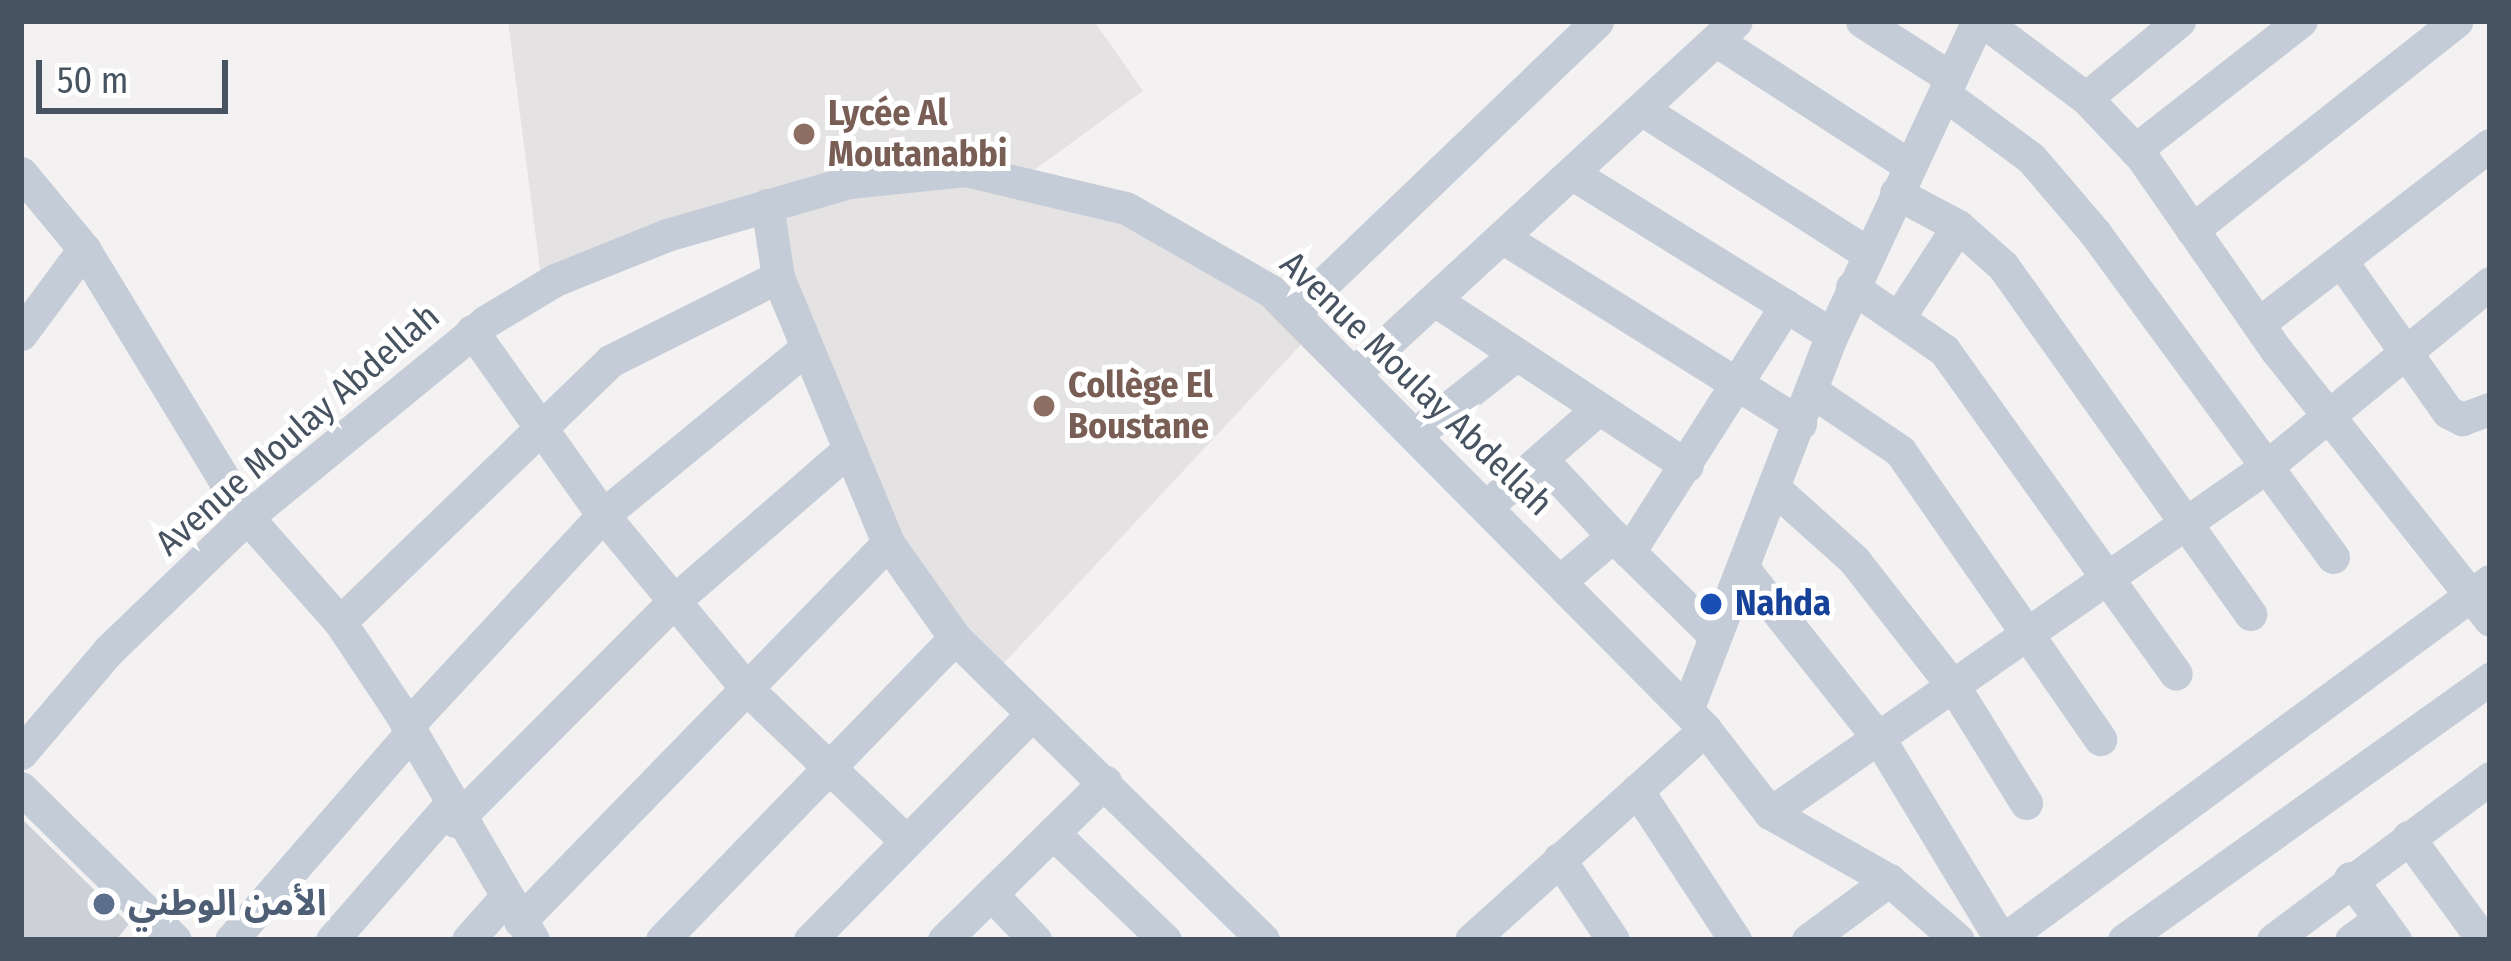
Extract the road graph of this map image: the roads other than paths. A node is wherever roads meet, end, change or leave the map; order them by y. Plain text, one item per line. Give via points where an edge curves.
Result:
1 (1597, 21) edge
2 (1862, 21) edge
3 (1981, 21) edge
4 (2180, 21) edge
5 (2301, 21) edge
6 (2457, 21) edge
7 (1726, 31) edge
8 (1948, 86) junction
9 (2086, 98) junction
10 (1646, 112) junction
11 (2490, 146) edge
12 (2135, 150) junction
13 (21, 173) edge
14 (1576, 176) junction
15 (1901, 179) junction
16 (767, 205) junction
17 (1958, 226) junction
18 (2192, 230) junction
19 (1505, 239) junction
20 (84, 248) junction
21 (1867, 253) junction
22 (2341, 261) junction
23 (778, 277) junction
24 (2490, 283) edge
25 (1852, 287) junction
26 (1436, 301) junction
27 (1786, 306) junction
28 (1294, 312) junction
29 (1899, 317) junction
30 (2258, 325) junction
31 (472, 331) junction
32 (21, 334) edge
33 (1832, 335) junction
34 (804, 350) junction
35 (2405, 350) junction
36 (1514, 356) junction
37 (1354, 373) junction
38 (1736, 386) junction
39 (1806, 407) junction
40 (1598, 409) junction
41 (2490, 409) edge
42 (2327, 415) junction
43 (538, 424) junction
44 (1417, 433) junction
45 (846, 452) junction
46 (1543, 461) junction
47 (1687, 466) junction
48 (2266, 467) junction
49 (1774, 489) junction
50 (1488, 505) junction
51 (603, 514) junction
52 (247, 517) junction
53 (2184, 524) junction
54 (888, 543) junction
55 (1621, 544) junction
56 (2332, 557) dead end
57 (1743, 568) junction
58 (2109, 577) junction
59 (1560, 581) junction
60 (2484, 599) edge
61 (675, 600) junction
62 (2250, 614) dead end
63 (340, 622) junction
64 (2030, 635) junction
65 (1715, 636) junction
66 (955, 638) junction
67 (2176, 674) dead end
68 (2490, 679) edge
69 (746, 688) junction
70 (1955, 690) junction
71 (1031, 715) junction
72 (1696, 720) junction
73 (409, 730) junction
74 (2100, 739) dead end
75 (1880, 740) junction
76 (21, 753) edge
77 (831, 774) junction
78 (2490, 778) edge
79 (1105, 782) junction
80 (21, 788) edge
81 (1637, 790) junction
82 (2026, 803) dead end
83 (1770, 813) junction
84 (452, 814) junction
85 (1053, 833) junction
86 (2408, 837) junction
87 (906, 842) junction
88 (1559, 859) junction
89 (2350, 878) junction
90 (1888, 880) junction
91 (991, 894) junction
92 (519, 919) edge
93 (2388, 929) edge
94 (1492, 932) edge
95 (175, 940) edge
96 (231, 940) edge
97 (332, 940) edge
98 (468, 940) edge
99 (662, 940) edge
100 (811, 940) edge
101 (944, 940) edge
102 (1035, 940) edge
103 (1165, 940) edge
104 (1263, 940) edge
105 (1612, 940) edge
106 (1735, 940) edge
107 (1808, 940) edge
108 (1958, 940) edge
109 (2002, 940) edge
110 (2123, 940) edge
111 (2272, 940) edge
112 (2351, 940) edge
113 (2482, 940) edge

1 - 28 street
2 - 8 street
3 - 8 street
3 - 9 street
4 - 9 street
5 - 12 street
6 - 18 street
7 - 10 street
7 - 15 street
8 - 15 street
8 - 48 street via 2044,172
9 - 12 street
10 - 14 street
10 - 21 street
11 - 22 street
12 - 18 street
13 - 20 street
14 - 19 street
14 - 27 street
15 - 17 street
15 - 21 street
16 - 23 street
16 - 28 street, Avenue Moulay Abdellah via 923,171 1008,175 1175,230
16 - 31 street, Avenue Moulay Abdellah via 555,280
17 - 29 street
17 - 53 street via 2003,266
18 - 30 street
19 - 26 street
19 - 38 street
20 - 32 street
20 - 52 street
21 - 25 street
22 - 30 street
22 - 35 street
23 - 34 street
23 - 43 street via 647,336
24 - 35 street
25 - 29 street
25 - 33 street
26 - 36 street
26 - 37 street
27 - 33 street
27 - 38 street
28 - 37 street, Avenue Moulay Abdellah
29 - 58 street via 1944,350
30 - 42 street
31 - 43 street
31 - 52 street, Avenue Moulay Abdellah
33 - 39 street
34 - 45 street
34 - 51 street
35 - 41 street via 2455,418
35 - 42 street
36 - 40 street
36 - 44 street
37 - 44 street, Avenue Moulay Abdellah
38 - 39 street
38 - 47 street
39 - 49 street
39 - 64 street via 1900,451
40 - 46 street
40 - 47 street
42 - 48 street
42 - 60 street
43 - 51 street
43 - 63 street
44 - 50 street, Avenue Moulay Abdellah
45 - 54 street
45 - 61 street
46 - 50 street
46 - 55 street
47 - 55 street
48 - 53 street
48 - 56 street
49 - 57 street
49 - 70 street via 1825,526
50 - 59 street, Avenue Moulay Abdellah
51 - 61 street
51 - 73 street
52 - 63 street
52 - 76 street, Avenue Moulay Abdellah via 110,650
53 - 58 street
53 - 62 street
54 - 66 street
54 - 69 street
55 - 59 street
55 - 65 street
57 - 65 street
57 - 75 street
58 - 64 street
58 - 67 street
59 - 72 street, Avenue Moulay Abdellah
60 - 109 street
61 - 69 street
61 - 84 street
63 - 73 street
64 - 70 street
64 - 74 street
65 - 72 street
66 - 71 street
66 - 77 street
68 - 110 street
69 - 77 street
69 - 92 street
70 - 75 street
70 - 82 street
71 - 79 street
71 - 87 street
72 - 81 street
72 - 83 street, Avenue Moulay Abdellah
73 - 84 street
73 - 96 street
75 - 83 street
75 - 109 street
77 - 87 street
77 - 99 street
78 - 86 street
79 - 85 street
79 - 104 street
80 - 95 street
81 - 88 street
81 - 106 street
83 - 90 street, Avenue Moulay Abdellah
84 - 92 street
84 - 97 street
85 - 91 street
85 - 103 street
86 - 89 street
86 - 113 street
87 - 100 street
88 - 94 street
88 - 105 street
89 - 93 street
89 - 111 street
90 - 107 street
90 - 108 street, Avenue Moulay Abdellah
91 - 101 street
91 - 102 street
92 - 98 street
93 - 112 street

